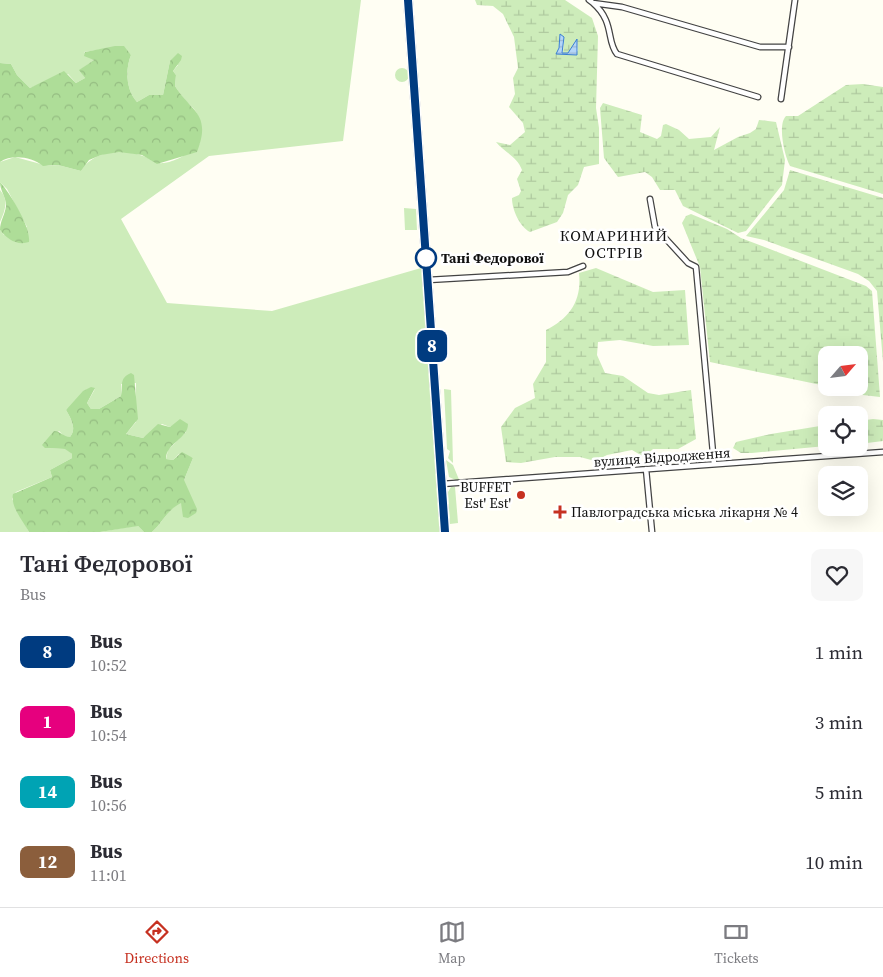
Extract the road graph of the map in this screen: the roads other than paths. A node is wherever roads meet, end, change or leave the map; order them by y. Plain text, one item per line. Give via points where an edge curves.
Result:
1 (408, 0) edge
2 (795, 0) edge
3 (591, 1) edge
4 (789, 47) junction
5 (758, 97) dead end
6 (781, 99) dead end
7 (650, 199) dead end
8 (583, 266) dead end
9 (428, 280) junction
10 (883, 452) edge
11 (714, 464) junction
12 (646, 469) junction
13 (442, 484) junction
14 (445, 532) edge
15 (652, 532) edge

1 - 9 highway
2 - 4 street
3 - 4 street via 760,47
3 - 5 street via 609,24 613,49 617,54
4 - 6 street
7 - 11 street via 656,227 688,263 696,267
8 - 9 street via 568,272
9 - 13 highway
10 - 11 street, вулиця Відродження
11 - 12 street, вулиця Відродження
12 - 13 street, вулиця Відродження
12 - 15 street
13 - 14 highway

